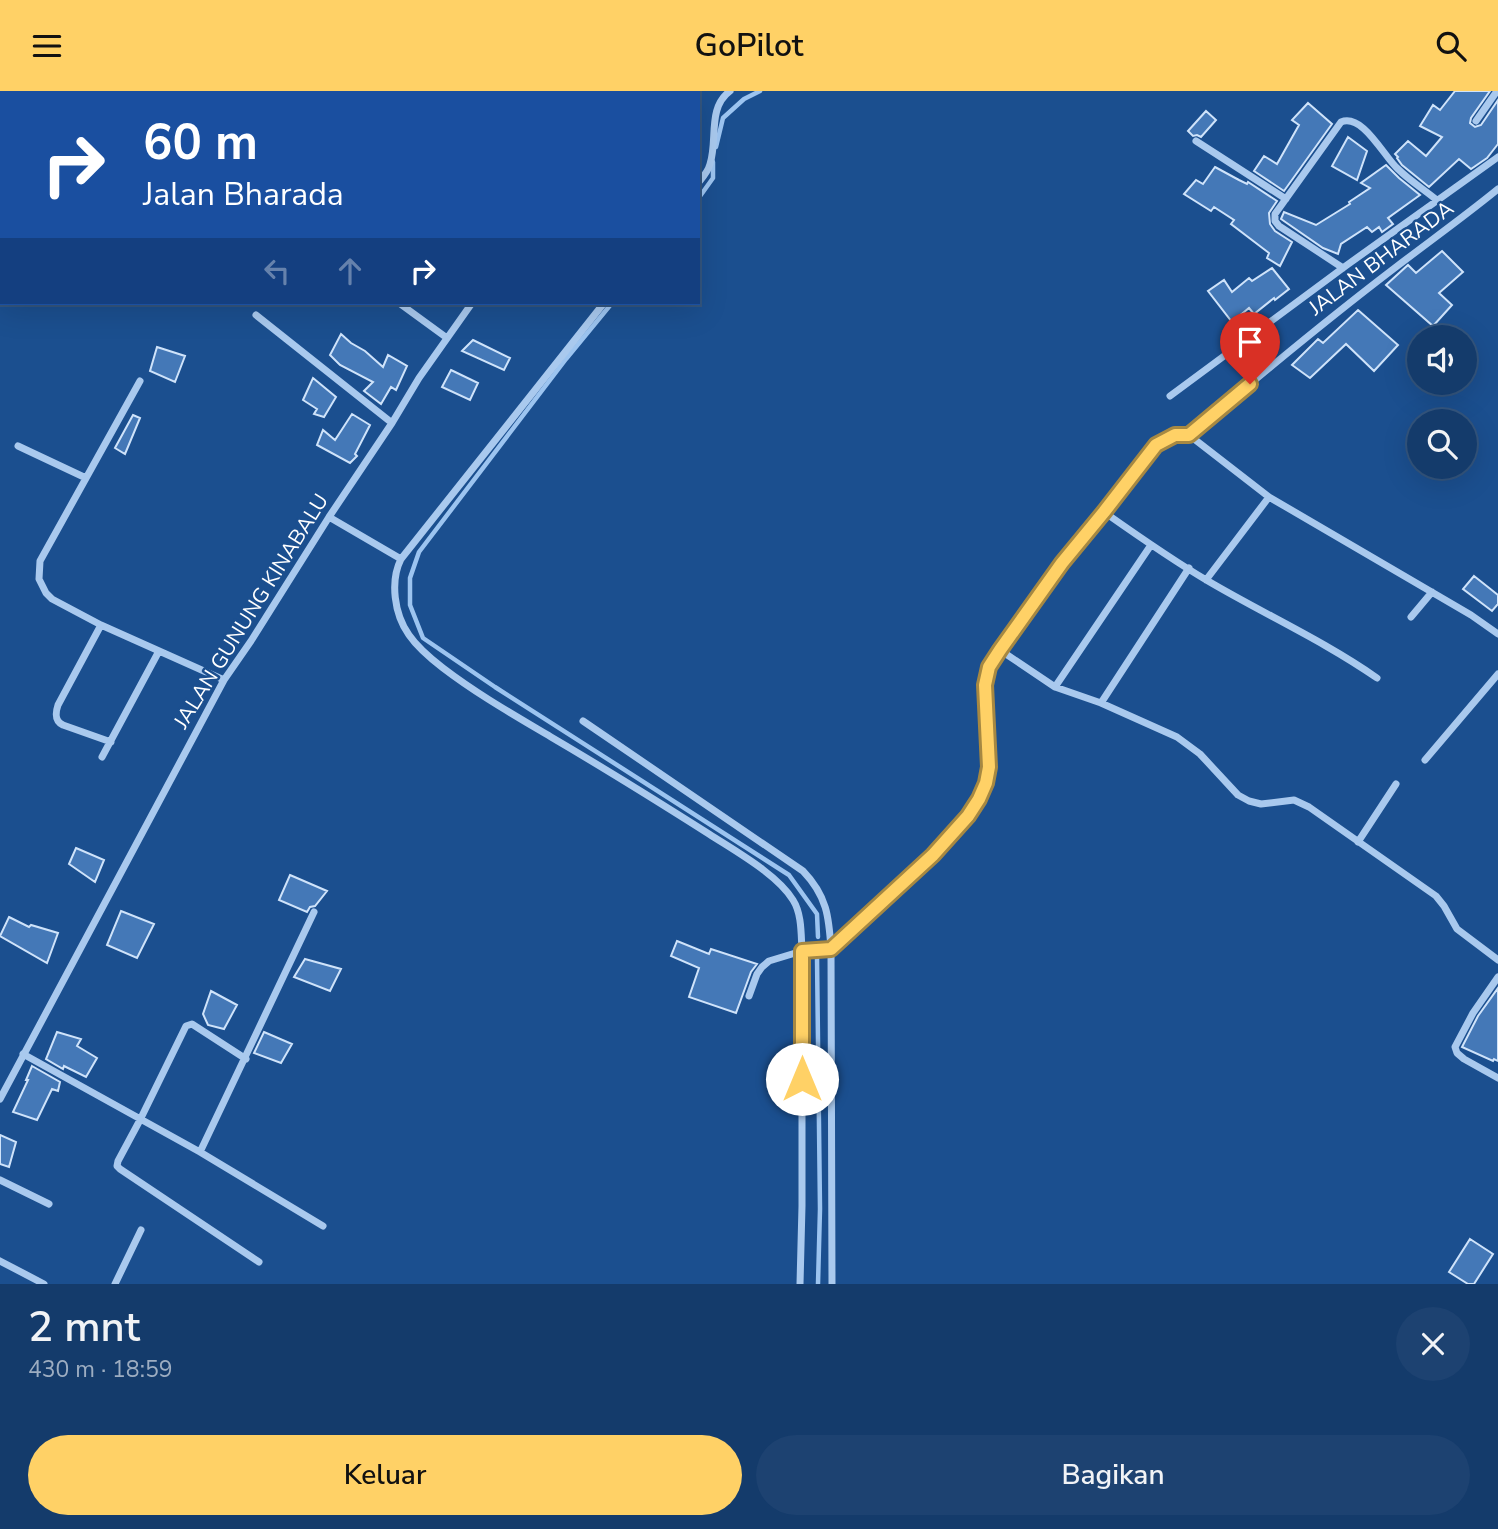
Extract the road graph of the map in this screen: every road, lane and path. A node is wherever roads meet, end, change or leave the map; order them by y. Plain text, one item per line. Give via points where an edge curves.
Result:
1 (730, 91) edge
2 (1497, 91) edge
3 (1476, 121) dead end
4 (1196, 141) dead end
5 (1498, 157) edge
6 (700, 180) edge
7 (1498, 189) edge
8 (1286, 199) junction
9 (1438, 201) junction
10 (1343, 268) junction
11 (401, 305) edge
12 (471, 305) edge
13 (602, 305) edge
14 (256, 316) dead end
15 (447, 338) junction
16 (140, 381) dead end
17 (1170, 396) dead end
18 (392, 423) junction
19 (1189, 435) junction
20 (18, 446) dead end
21 (86, 478) junction
22 (1269, 497) junction
23 (1104, 512) junction
24 (328, 517) junction
25 (1151, 545) junction
26 (401, 559) junction
27 (1189, 568) junction
28 (1206, 580) junction
29 (1432, 592) junction
30 (1411, 617) dead end
31 (101, 625) junction
32 (1498, 634) edge
33 (1000, 650) junction
34 (159, 651) junction
35 (1498, 674) edge
36 (1377, 678) dead end
37 (224, 680) junction
38 (1055, 687) junction
39 (1101, 703) junction
40 (583, 721) dead end
41 (111, 741) junction
42 (102, 757) dead end
43 (1425, 760) dead end
44 (1396, 784) dead end
45 (1358, 842) junction
46 (314, 912) dead end
47 (827, 949) junction
48 (806, 951) junction
49 (1498, 960) edge
50 (1498, 977) edge
51 (749, 996) dead end
52 (23, 1054) junction
53 (246, 1059) junction
54 (1498, 1077) edge
55 (0, 1099) edge
56 (140, 1120) junction
57 (200, 1152) junction
58 (0, 1180) edge
59 (49, 1204) dead end
60 (323, 1226) dead end
61 (141, 1230) dead end
62 (0, 1261) edge
63 (259, 1262) dead end
64 (44, 1284) edge
65 (115, 1284) edge
66 (800, 1284) edge
67 (832, 1284) edge

1 - 6 street via 717,106 710,164
2 - 3 street
4 - 8 street
5 - 9 street
7 - 19 street, JALAN BHARADA via 1290,350
8 - 9 street via 1347,119 1366,131 1396,168
8 - 10 street via 1275,214 1279,226
9 - 10 street
10 - 17 street
11 - 15 street
12 - 15 street, JALAN GUNUNG KINABALU
13 - 26 street
14 - 18 street
15 - 18 street, JALAN GUNUNG KINABALU
16 - 21 street
18 - 24 street, JALAN GUNUNG KINABALU
19 - 22 street
19 - 23 street, JALAN BHARADA via 1175,435 1156,445
20 - 21 street
21 - 31 street via 40,561 38,573 52,599
22 - 28 street
22 - 29 street
23 - 25 street
23 - 33 street, JALAN BHARADA
24 - 26 street
24 - 37 street, JALAN GUNUNG KINABALU
25 - 27 street
25 - 38 street
26 - 48 street via 394,580 397,608 405,629 426,655 468,687 766,872 795,903
27 - 28 street
27 - 39 street
28 - 36 street
29 - 30 street
29 - 32 street
31 - 34 street
31 - 41 street via 58,705 56,719
33 - 38 street
33 - 47 street, JALAN BHARADA via 985,685 989,767 979,799 933,855
34 - 37 street
34 - 41 street
35 - 43 street
37 - 52 street, JALAN GUNUNG KINABALU
38 - 39 street
39 - 45 street via 1177,737 1249,801 1294,800
40 - 47 street via 803,871 813,881 830,917
41 - 42 street
44 - 45 street
45 - 49 street via 1436,896 1457,929
46 - 53 street
47 - 48 street
47 - 67 street
48 - 51 street via 769,961 757,974
48 - 66 street
50 - 54 street via 1455,1047 1464,1059
52 - 55 street, JALAN GUNUNG KINABALU
52 - 56 street
53 - 56 street via 188,1024
53 - 57 street
56 - 57 street
56 - 63 street via 118,1168
57 - 60 street
58 - 59 street
61 - 65 street
62 - 64 street

